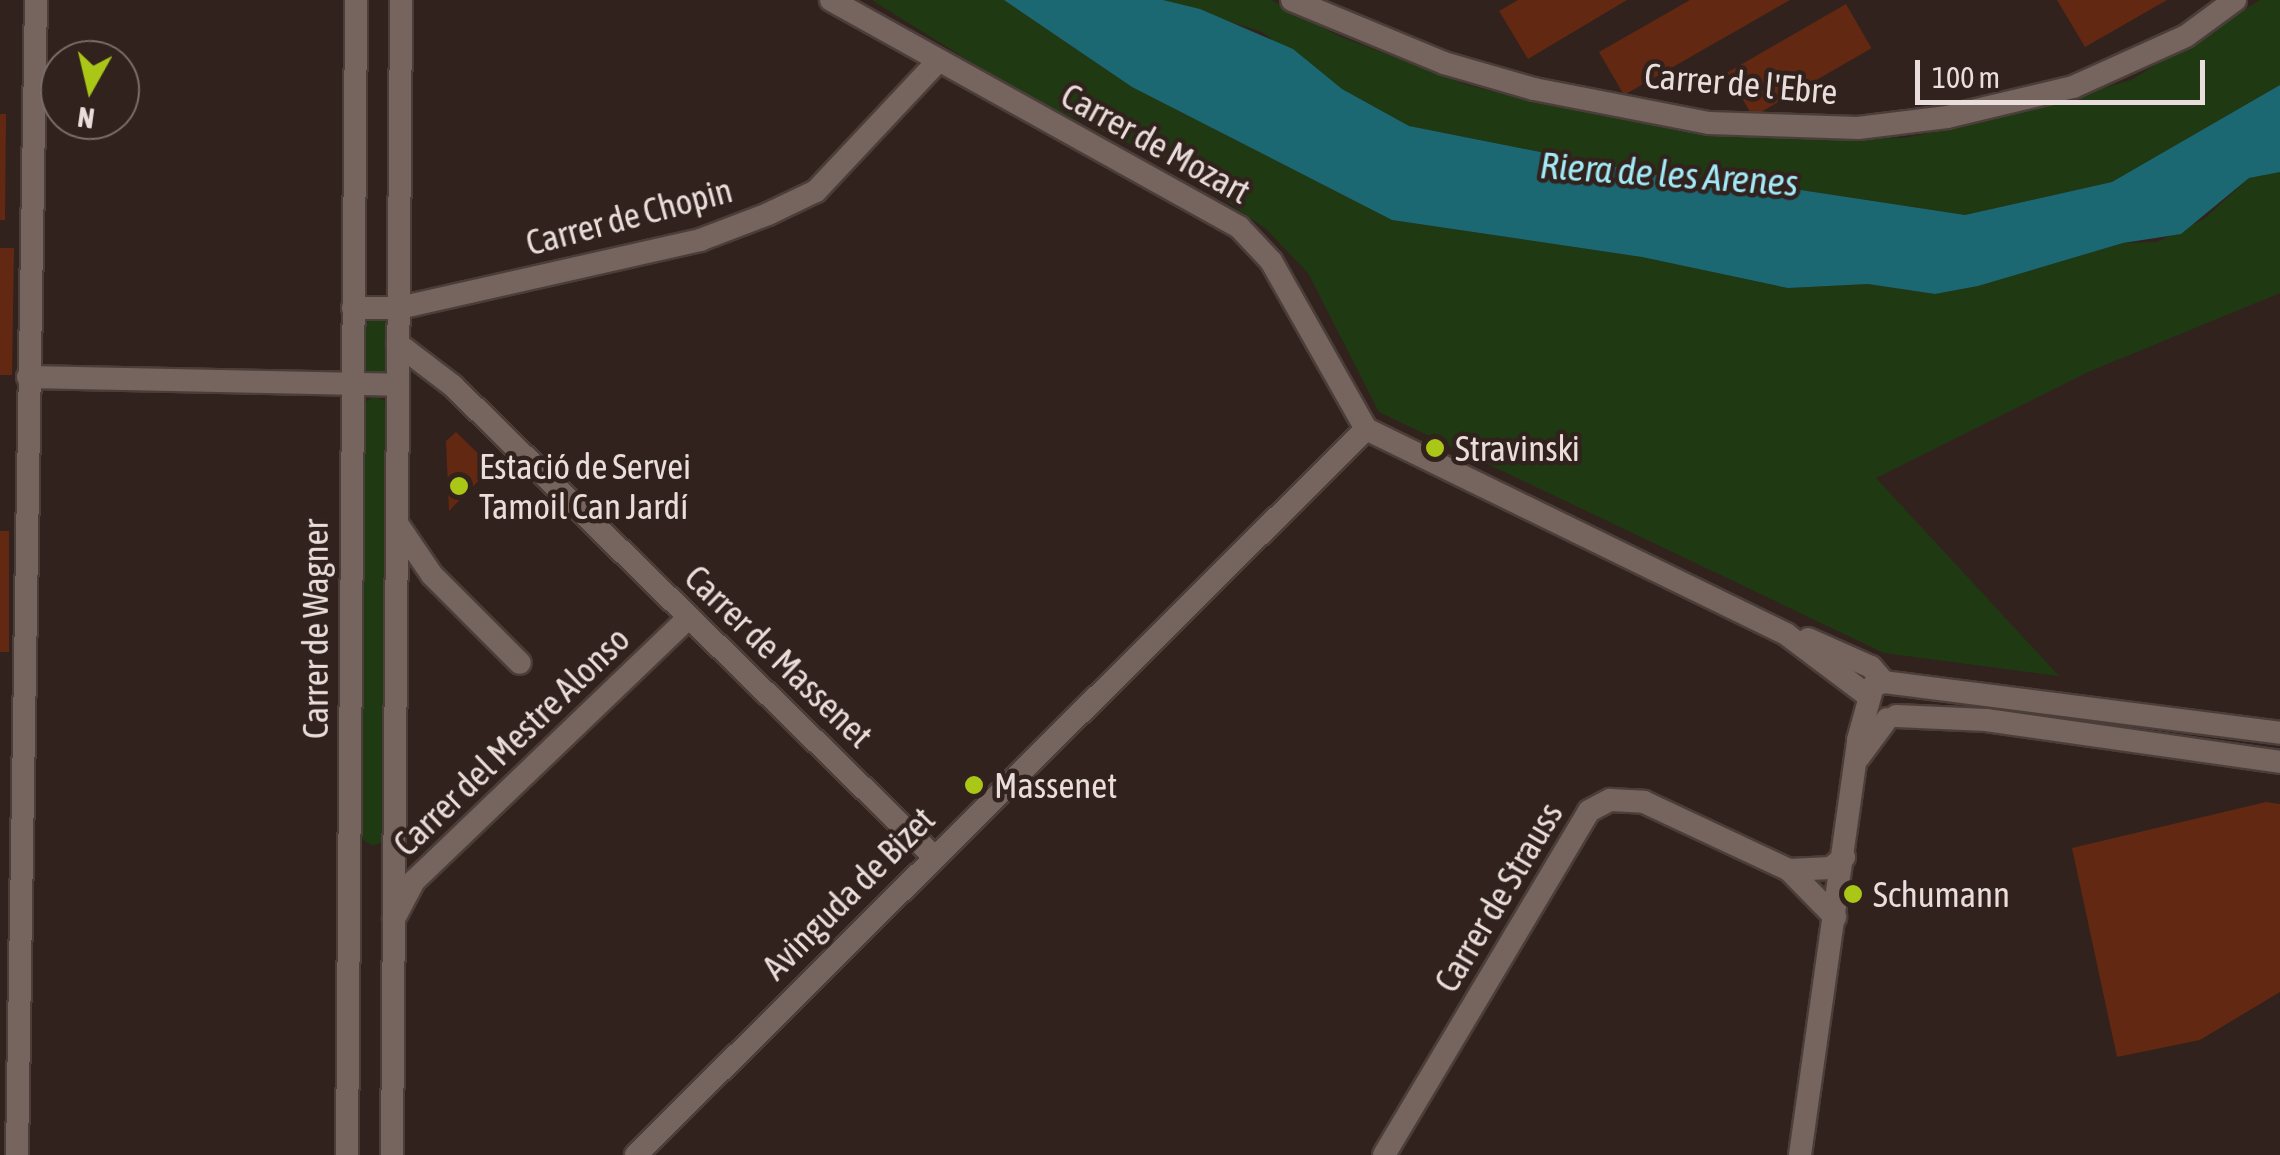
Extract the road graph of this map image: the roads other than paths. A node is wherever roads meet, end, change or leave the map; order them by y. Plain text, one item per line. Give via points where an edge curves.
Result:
1 (36, 0) edge
2 (356, 0) edge
3 (401, 0) edge
4 (830, 0) edge
5 (1292, 0) edge
6 (2236, 0) edge
7 (938, 62) junction
8 (353, 308) junction
9 (398, 308) junction
10 (398, 344) junction
11 (28, 377) junction
12 (352, 383) junction
13 (398, 384) junction
14 (1366, 429) junction
15 (398, 526) junction
16 (689, 617) junction
17 (520, 664) dead end
18 (1877, 691) junction
19 (1892, 718) junction
20 (2280, 733) edge
21 (1859, 758) junction
22 (2280, 762) edge
23 (933, 856) junction
24 (1844, 857) junction
25 (1789, 870) junction
26 (393, 874) junction
27 (348, 875) junction
28 (1835, 917) junction
29 (392, 922) junction
30 (349, 926) junction
31 (17, 1155) edge
32 (347, 1155) edge
33 (392, 1155) edge
34 (636, 1155) edge
35 (1384, 1155) edge
36 (1800, 1155) edge

1 - 11 street
2 - 8 street, Carrer de Wagner
3 - 9 street
4 - 7 street, Carrer de Mozart
5 - 6 street, Carrer de l'Ebre via 1444,63 1534,89 1710,122 1792,128 1947,117 2073,87 2186,36
7 - 9 street, Carrer de Chopin via 816,191 768,214 700,240
7 - 14 street, Carrer de Mozart via 1238,227 1271,261
8 - 9 street
8 - 12 street, Carrer de Wagner
9 - 10 street
10 - 13 street
10 - 16 street, Carrer de Massenet via 453,386
11 - 12 street
11 - 31 street
12 - 13 street
12 - 27 street, Carrer de Wagner
13 - 15 street
14 - 18 street via 1786,634
14 - 23 street, Avinguda de Bizet
15 - 17 street via 432,575
15 - 26 street
16 - 23 street, Carrer de Massenet
16 - 29 street, Carrer del Mestre Alonso via 414,881
18 - 19 street via 1874,717
18 - 19 street via 1902,693
18 - 20 street
18 - 21 street
19 - 21 street
19 - 22 street via 1986,720
21 - 24 street
23 - 34 street, Avinguda de Bizet
24 - 25 street via 1832,868
24 - 28 street
25 - 28 street, Carrer de Strauss
25 - 35 street, Carrer de Strauss via 1644,802 1610,800 1589,811
26 - 27 street
26 - 29 street
27 - 30 street, Carrer de Wagner
28 - 36 street
29 - 30 street
29 - 33 street
30 - 32 street, Carrer de Wagner

